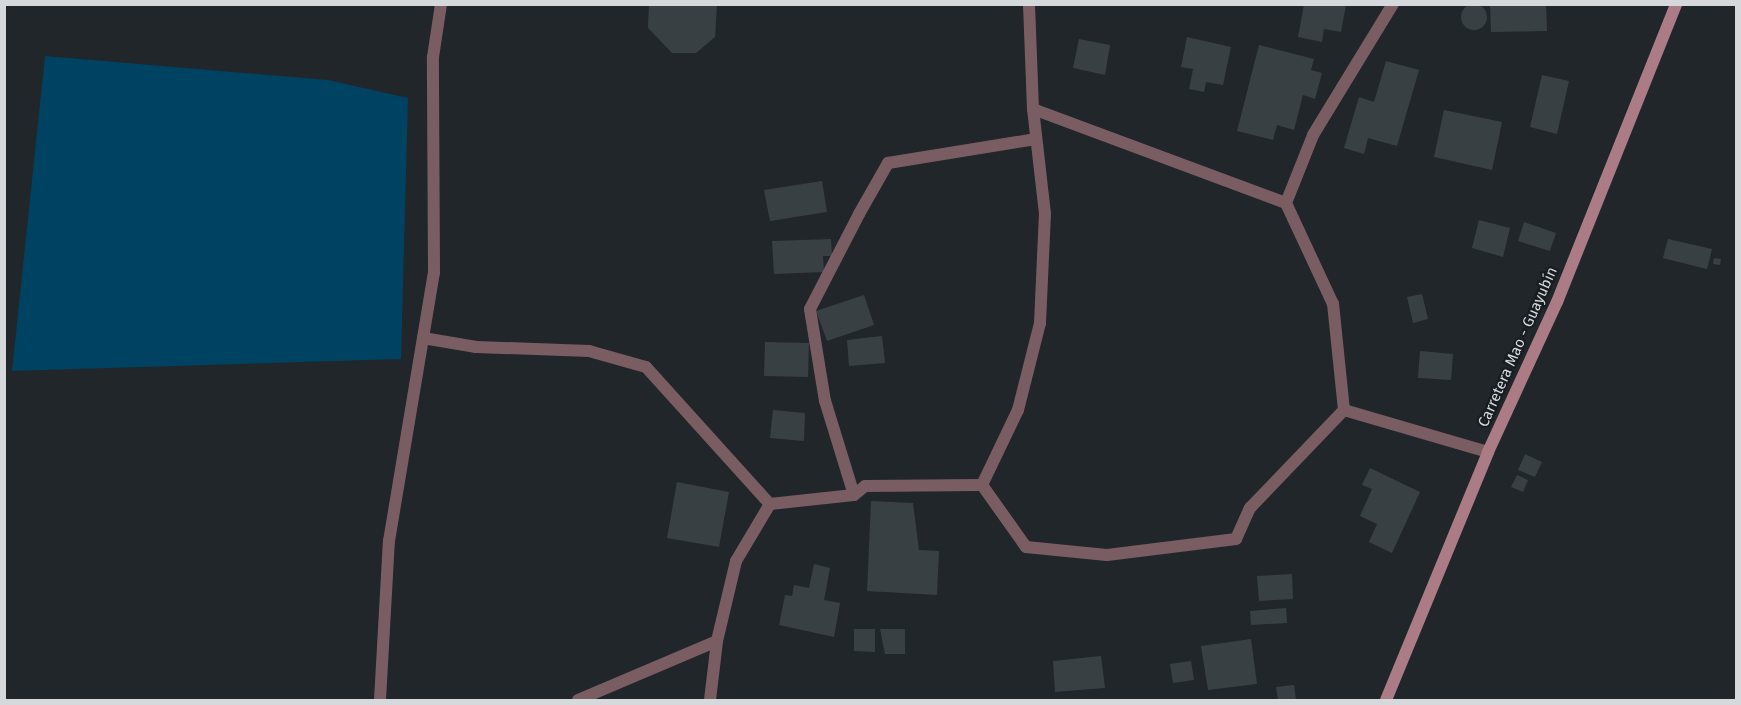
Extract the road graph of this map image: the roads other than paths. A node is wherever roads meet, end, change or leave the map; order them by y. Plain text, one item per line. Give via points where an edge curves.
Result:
1 (441, 4) edge
2 (1029, 4) edge
3 (1394, 4) edge
4 (1676, 4) edge
5 (1033, 109) junction
6 (1036, 139) junction
7 (1286, 203) junction
8 (423, 339) junction
9 (1344, 410) junction
10 (1488, 452) junction
11 (982, 484) junction
12 (854, 495) junction
13 (770, 504) junction
14 (717, 641) junction
15 (380, 700) edge
16 (578, 700) edge
17 (710, 700) edge
18 (1386, 700) edge

1 - 8 street via 433,57 434,273
2 - 5 street
3 - 7 street via 1313,135
4 - 10 main road, Carretera Mao - Guayubín via 1557,302
5 - 6 street
5 - 7 street
6 - 11 street via 1045,214 1040,323 1018,410
6 - 12 street via 888,163 810,309 825,401
7 - 9 street via 1333,304
8 - 13 street via 476,347 589,351 646,367
8 - 15 street via 389,541
9 - 10 street
9 - 11 street via 1250,508 1236,539 1107,555 1026,547
10 - 18 main road, Carretera Mao - Guayubín
11 - 12 street via 865,486
12 - 13 street
13 - 14 street via 736,561
14 - 16 street
14 - 17 street

